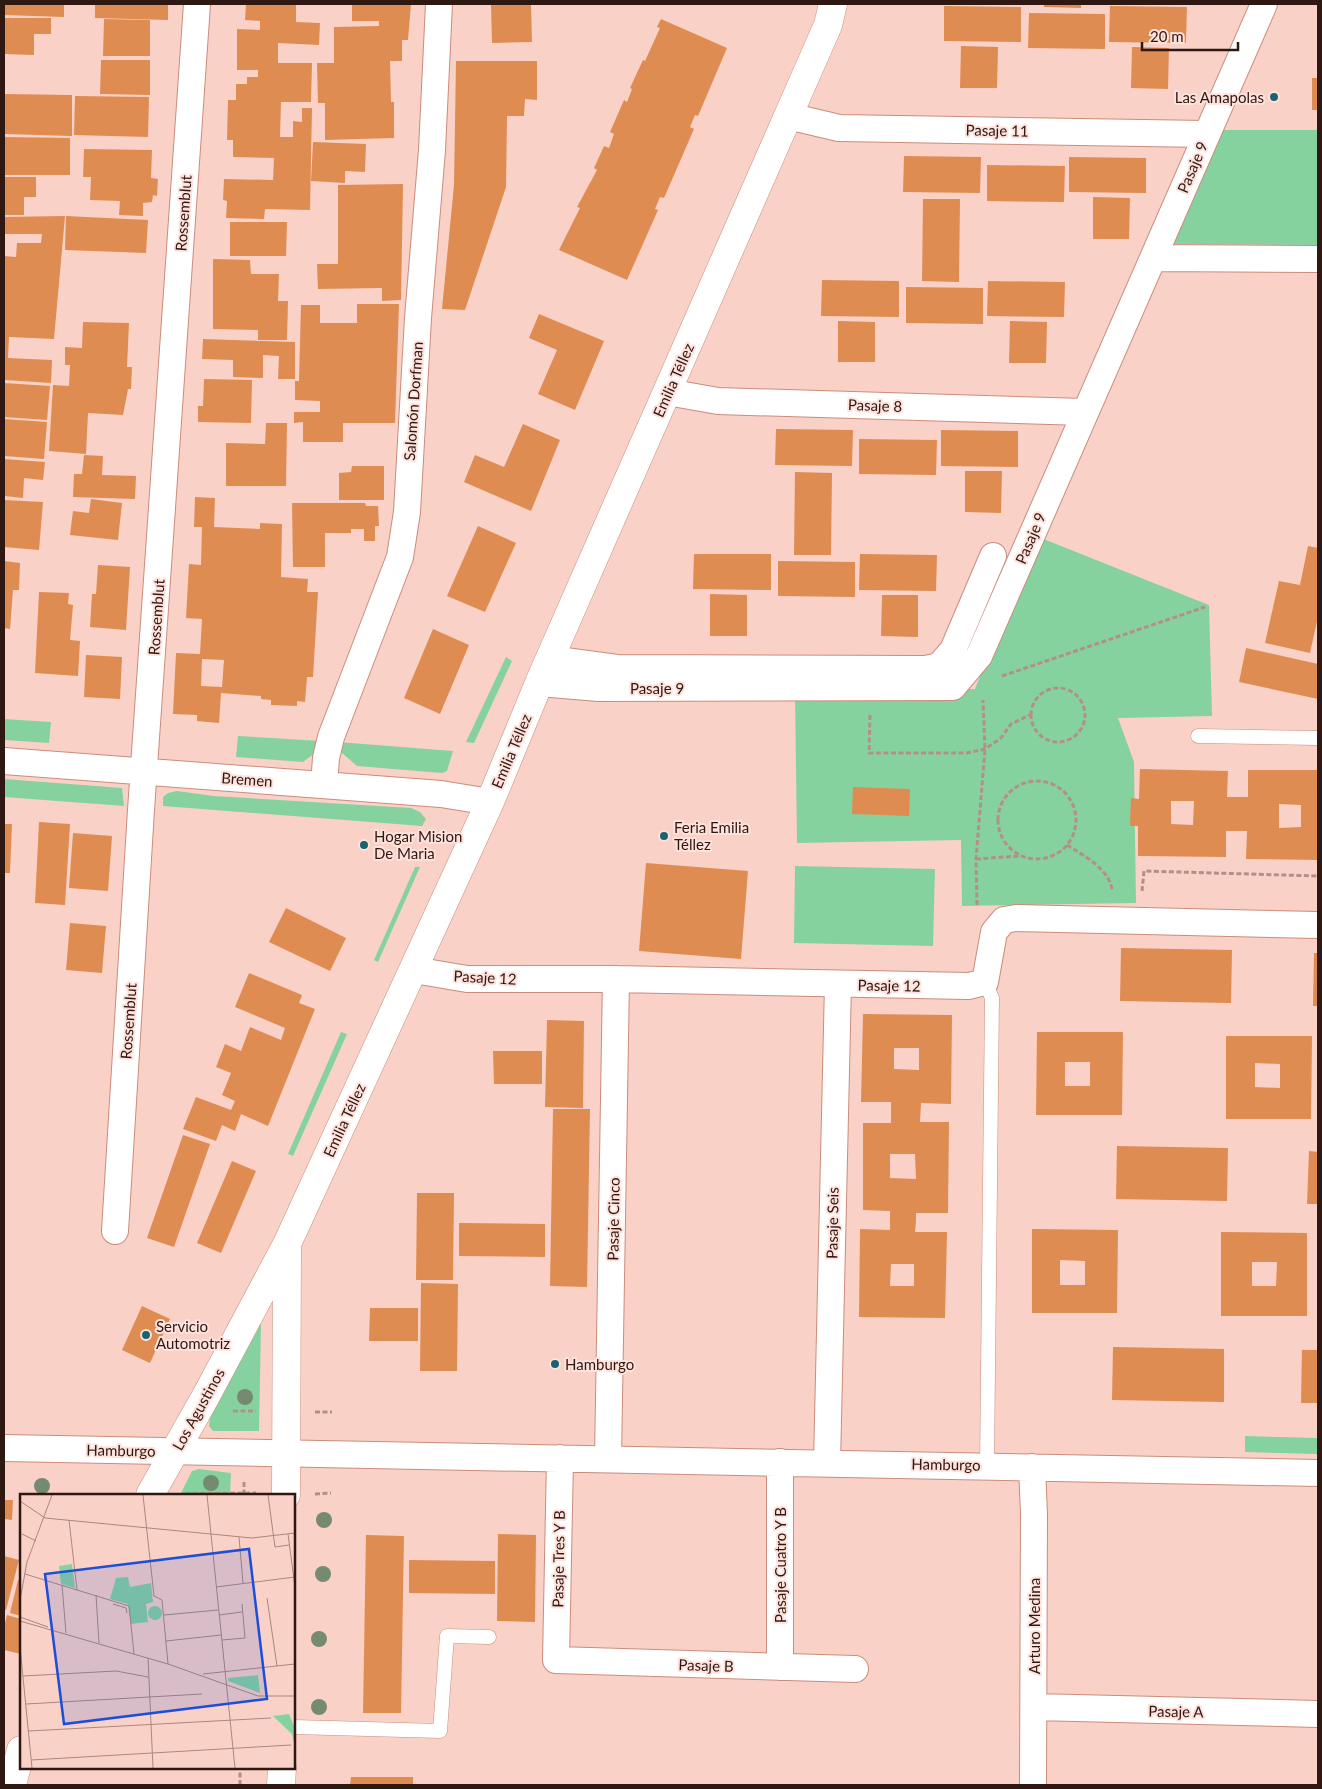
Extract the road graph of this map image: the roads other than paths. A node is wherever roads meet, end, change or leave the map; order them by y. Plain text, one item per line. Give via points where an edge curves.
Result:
1 (197, 4) edge
2 (439, 4) edge
3 (1264, 4) edge
4 (834, 11) edge
5 (788, 116) junction
6 (1206, 134) junction
7 (1154, 258) junction
8 (1318, 259) edge
9 (667, 392) junction
10 (1084, 412) junction
11 (993, 556) dead end
12 (544, 671) junction
13 (1198, 736) dead end
14 (1318, 738) edge
15 (4, 762) edge
16 (144, 772) junction
17 (324, 785) junction
18 (490, 802) junction
19 (1318, 925) edge
20 (414, 970) junction
21 (616, 979) junction
22 (985, 982) junction
23 (838, 984) junction
24 (115, 1231) dead end
25 (287, 1244) junction
26 (4, 1448) edge
27 (174, 1451) junction
28 (286, 1453) junction
29 (560, 1458) junction
30 (608, 1459) junction
31 (780, 1462) junction
32 (827, 1462) junction
33 (987, 1465) junction
34 (1032, 1466) junction
35 (1318, 1473) edge
36 (151, 1494) edge
37 (286, 1494) edge
38 (489, 1637) dead end
39 (556, 1660) joint
40 (780, 1667) junction
41 (855, 1669) dead end
42 (1034, 1707) junction
43 (1318, 1714) edge
44 (295, 1727) edge
45 (20, 1754) edge
46 (282, 1769) edge
47 (12, 1785) edge
48 (281, 1785) edge
49 (1033, 1785) edge

1 - 16 street, Rossemblut
2 - 17 street, Salomón Dorfman via 407,512 400,557 331,737
3 - 6 street, Pasaje 9
4 - 5 street, Emilia Téllez
5 - 6 street, Pasaje 11 via 839,128
5 - 9 street, Emilia Téllez
6 - 7 street, Pasaje 9
7 - 8 street
7 - 10 street, Pasaje 9
9 - 10 street, Pasaje 8 via 718,401
9 - 12 street, Emilia Téllez
10 - 12 street, Pasaje 9 via 979,656 953,687 598,688
11 - 12 street via 953,650 939,666 926,669 617,668
12 - 18 street, Emilia Téllez
13 - 14 lane
15 - 16 street, Bremen
16 - 17 street, Bremen
16 - 24 street, Rossemblut
17 - 18 street, Bremen via 441,794
18 - 20 street, Emilia Téllez
19 - 22 street via 1004,920 994,932
20 - 21 street, Pasaje 12 via 467,979
20 - 25 street, Emilia Téllez
21 - 23 street, Pasaje 12
21 - 30 street, Pasaje Cinco
22 - 23 street, Pasaje 12 via 969,986
22 - 33 lane via 992,998
23 - 32 street, Pasaje Seis
25 - 27 street, Los Agustinos
25 - 28 street, Emilia Téllez
26 - 27 street, Hamburgo
27 - 28 street, Hamburgo
27 - 36 street, Los Agustinos
28 - 29 street, Hamburgo
28 - 37 street, Emilia Téllez
29 - 30 street, Hamburgo
29 - 39 street, Pasaje Tres Y B
30 - 31 street, Hamburgo
31 - 32 street, Hamburgo
31 - 40 street, Pasaje Cuatro Y B
32 - 33 street, Hamburgo
33 - 34 street, Hamburgo
34 - 35 street, Hamburgo
34 - 42 street, Arturo Medina
38 - 44 lane via 447,1636 440,1731
39 - 40 street, Pasaje B
40 - 41 street, Pasaje B
42 - 43 street, Pasaje A
42 - 49 street, Arturo Medina
45 - 47 street
46 - 48 street

